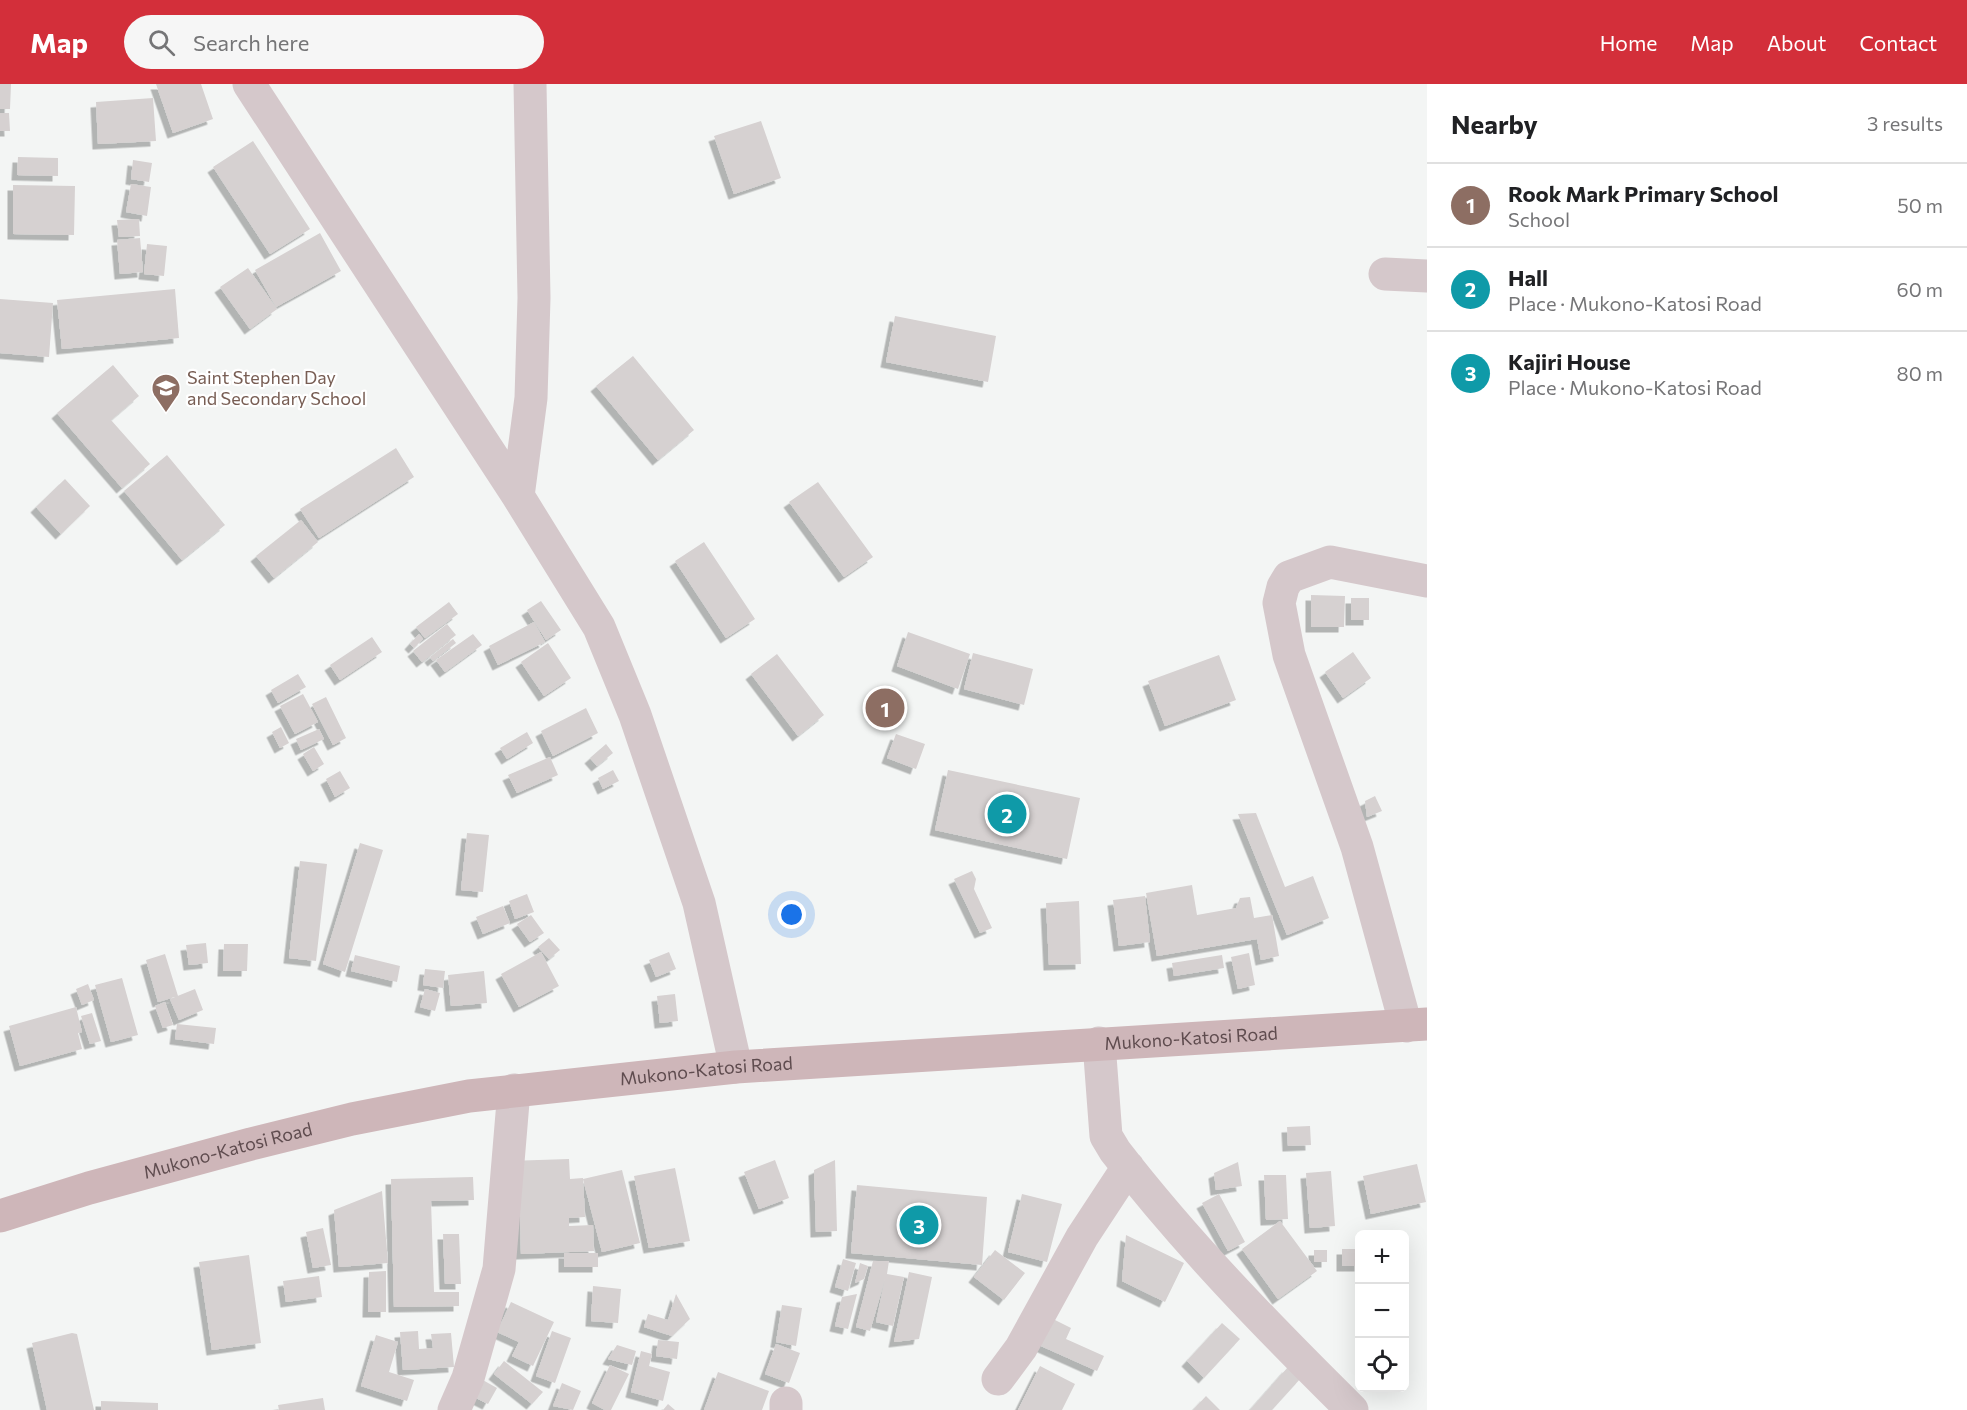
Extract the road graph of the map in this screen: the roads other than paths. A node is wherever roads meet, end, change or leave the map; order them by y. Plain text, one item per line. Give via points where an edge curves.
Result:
1 (249, 84) edge
2 (530, 84) edge
3 (1385, 274) dead end
4 (1427, 276) edge
5 (518, 496) junction
6 (1427, 581) edge
7 (1417, 1025) edge
8 (1099, 1043) junction
9 (736, 1066) junction
10 (514, 1090) junction
11 (1128, 1167) junction
12 (0, 1216) edge
13 (998, 1379) dead end
14 (454, 1410) edge
15 (1352, 1410) edge

1 - 5 street
2 - 5 street via 534,309 531,398
3 - 4 street
5 - 9 street via 599,627 635,715 699,903
6 - 7 street via 1330,562 1289,577 1279,603 1289,655
7 - 8 main road, Mukono-Katosi Road
8 - 9 main road, Mukono-Katosi Road
8 - 11 street via 1106,1136
9 - 10 main road, Mukono-Katosi Road
10 - 12 main road, Mukono-Katosi Road via 340,1121 89,1188
10 - 14 street via 498,1269 468,1378
11 - 13 street via 1082,1237 1021,1348
11 - 15 street via 1199,1249

